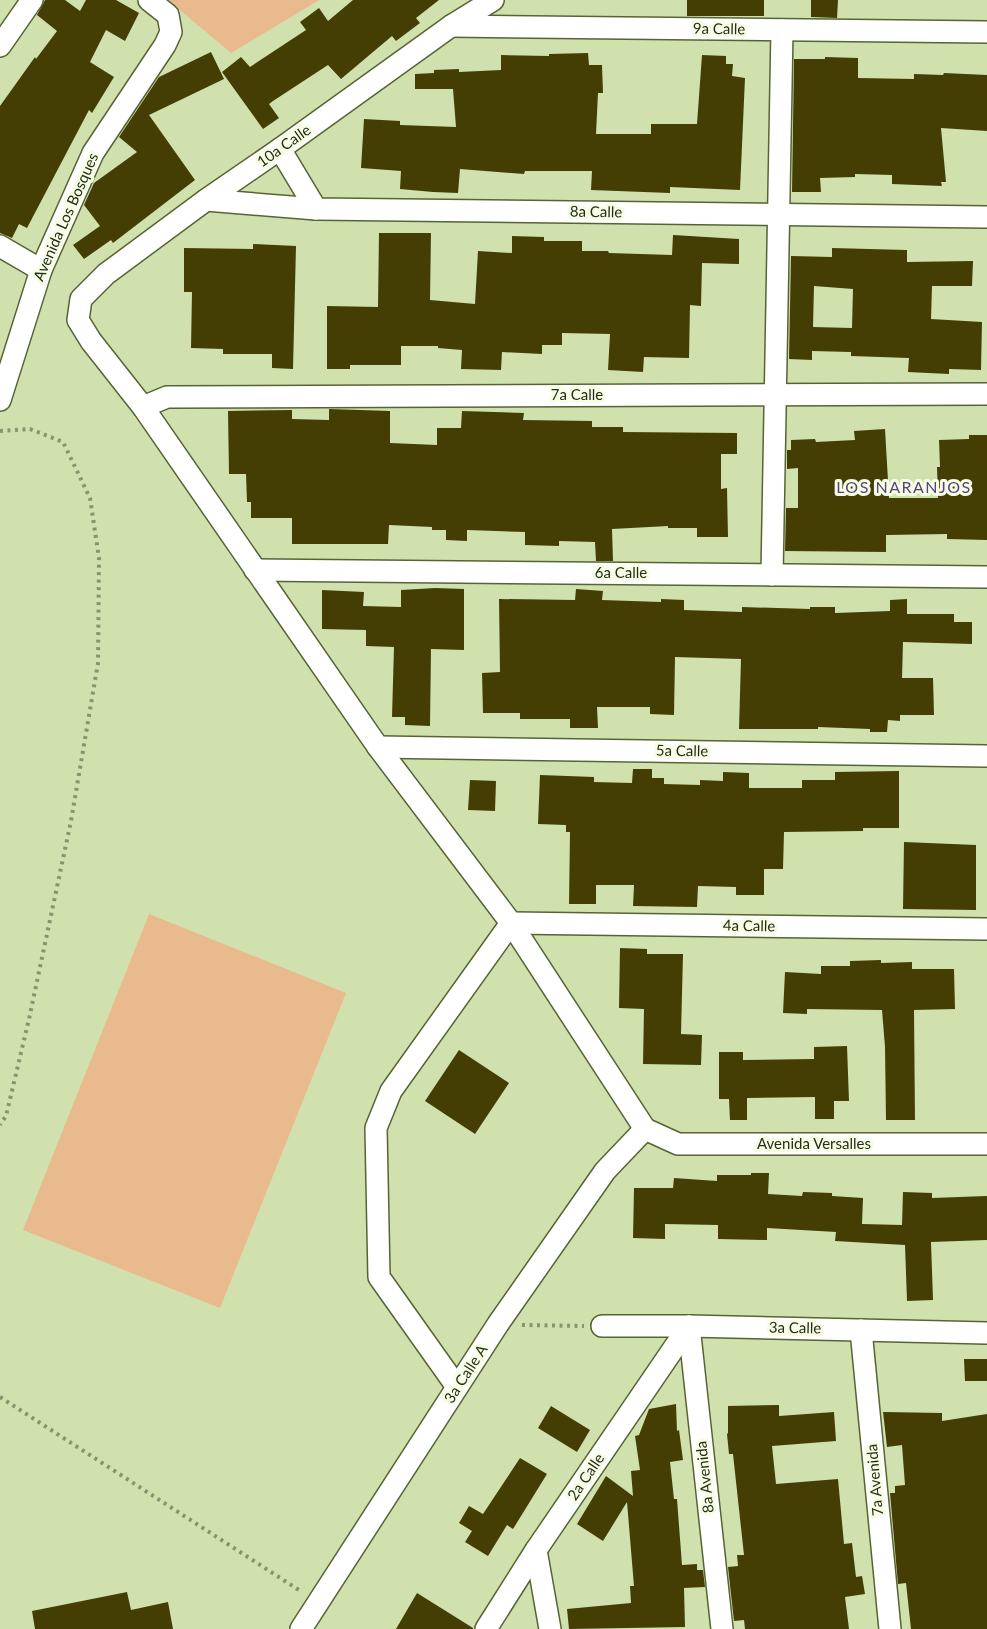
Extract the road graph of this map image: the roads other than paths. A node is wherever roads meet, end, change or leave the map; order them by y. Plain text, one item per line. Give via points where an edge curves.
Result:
1 (32, 0) edge
2 (149, 0) edge
3 (493, 0) edge
4 (451, 26) junction
5 (782, 30) junction
6 (987, 32) edge
7 (0, 46) edge
8 (280, 149) junction
9 (206, 200) junction
10 (316, 209) junction
11 (779, 214) junction
12 (987, 217) edge
13 (0, 246) edge
14 (41, 270) junction
15 (987, 394) edge
16 (775, 395) junction
17 (0, 400) edge
18 (143, 407) junction
19 (255, 570) junction
20 (772, 574) junction
21 (987, 577) edge
22 (378, 747) junction
23 (987, 756) edge
24 (511, 923) junction
25 (987, 929) edge
26 (645, 1129) junction
27 (987, 1144) edge
28 (602, 1326) road end
29 (688, 1326) junction
30 (861, 1330) junction
31 (987, 1333) edge
32 (457, 1387) junction
33 (536, 1550) junction
34 (301, 1629) edge
35 (486, 1629) edge
36 (550, 1629) edge
37 (722, 1629) edge
38 (890, 1629) edge

1 - 7 street
2 - 14 street, Avenida Los Bosques via 168,15 171,32 93,153
3 - 4 street, 10a Calle
4 - 5 street, 9a Calle
4 - 8 street, 10a Calle
5 - 6 street, 9a Calle
5 - 11 street
8 - 9 street, 10a Calle
8 - 10 street
9 - 10 street, 8a Calle
9 - 18 street, 10a Calle via 106,274 81,299 78,320
10 - 11 street, 8a Calle
11 - 12 street, 8a Calle
11 - 16 street
13 - 14 street
14 - 17 street, Avenida Los Bosques
15 - 16 street, 7a Calle
16 - 18 street, 7a Calle via 167,397
16 - 20 street
18 - 19 street
19 - 20 street, 6a Calle
19 - 22 street
20 - 21 street, 6a Calle
22 - 23 street, 5a Calle
22 - 24 street
24 - 25 street, 4a Calle
24 - 26 street
24 - 32 street via 391,1091 376,1128 379,1277
26 - 27 street, Avenida Versalles via 678,1144
26 - 32 street, 3a Calle A via 605,1171
28 - 29 street, 3a Calle
29 - 30 street, 3a Calle
29 - 33 street, 2a Calle
29 - 37 street, 8a Avenida
30 - 31 street, 3a Calle
30 - 38 street, 7a Avenida
32 - 34 street, 3a Calle A
33 - 35 street, 2a Calle
33 - 36 street

